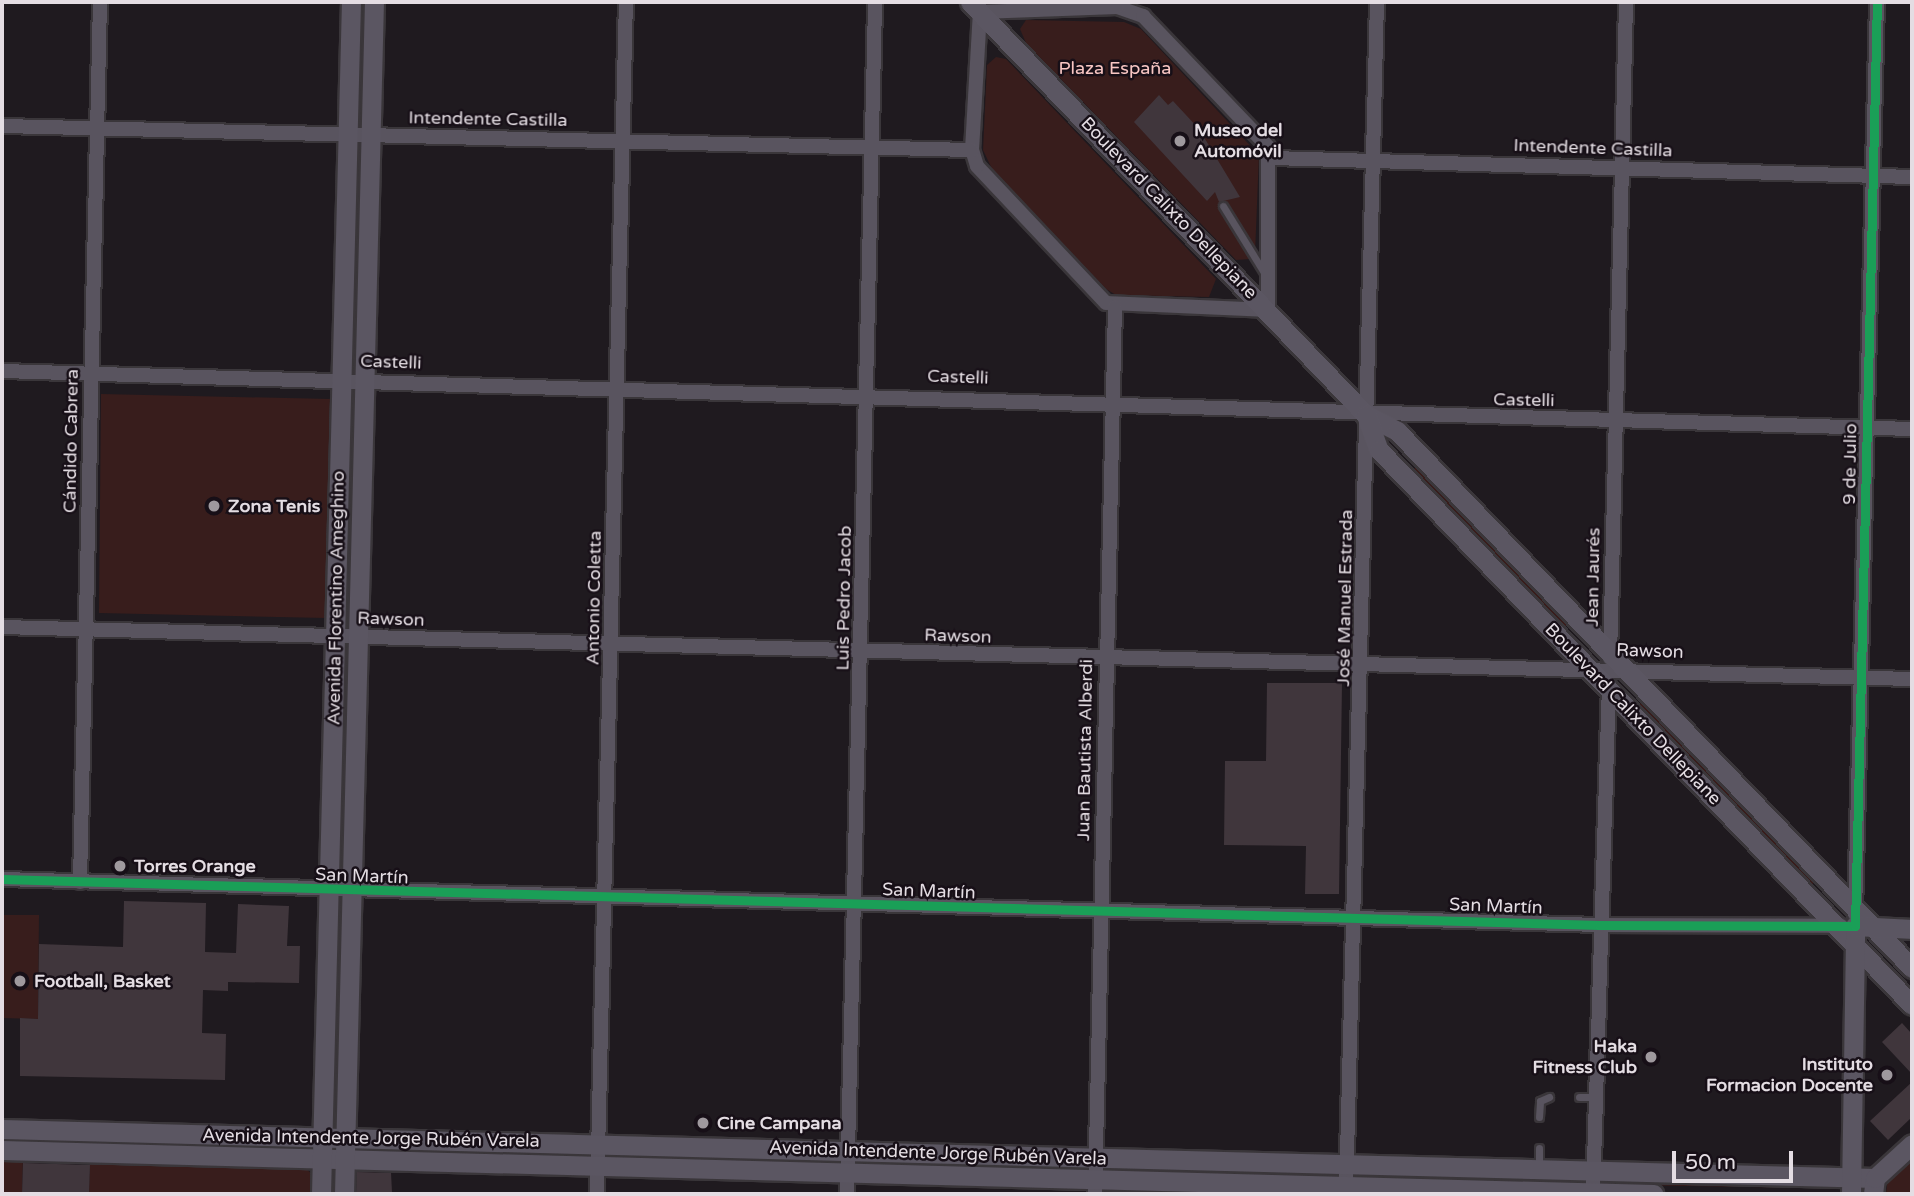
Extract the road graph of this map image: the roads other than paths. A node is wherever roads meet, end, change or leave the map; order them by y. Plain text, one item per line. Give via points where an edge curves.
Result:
1 (100, 2) edge
2 (351, 2) edge
3 (374, 2) edge
4 (626, 2) edge
5 (875, 2) edge
6 (1377, 2) edge
7 (1626, 2) edge
8 (1877, 2) edge
9 (1132, 5) edge
10 (975, 7) edge
11 (2, 126) edge
12 (97, 129) junction
13 (348, 135) junction
14 (371, 136) junction
15 (623, 142) junction
16 (874, 149) junction
17 (972, 150) junction
18 (1272, 158) junction
19 (1373, 161) junction
20 (1622, 169) junction
21 (1873, 176) junction
22 (1912, 177) edge
23 (1223, 206) dead end
24 (1269, 281) junction
25 (1115, 307) junction
26 (1268, 310) junction
27 (2, 371) edge
28 (92, 373) junction
29 (341, 380) junction
30 (365, 380) junction
31 (618, 387) junction
32 (868, 394) junction
33 (1113, 401) junction
34 (1366, 415) junction
35 (1616, 422) junction
36 (1867, 428) junction
37 (1912, 429) edge
38 (2, 627) edge
39 (86, 629) junction
40 (335, 637) junction
41 (358, 638) junction
42 (612, 645) junction
43 (862, 653) junction
44 (1106, 660) junction
45 (1615, 664) junction
46 (1364, 667) junction
47 (1589, 668) junction
48 (1860, 677) junction
49 (1912, 679) edge
50 (1609, 689) junction
51 (2, 879) edge
52 (80, 882) junction
53 (328, 891) junction
54 (352, 891) junction
55 (604, 898) junction
56 (856, 905) junction
57 (1854, 906) junction
58 (1100, 911) junction
59 (1356, 918) junction
60 (1599, 925) junction
61 (1912, 929) edge
62 (1855, 931) junction
63 (1912, 968) edge
64 (1912, 1005) edge
65 (1549, 1097) dead end
66 (1579, 1097) dead end
67 (1595, 1097) junction
68 (1539, 1117) dead end
69 (2, 1129) edge
70 (322, 1137) junction
71 (346, 1138) junction
72 (1912, 1143) edge
73 (599, 1144) junction
74 (1539, 1148) dead end
75 (2, 1150) edge
76 (848, 1151) junction
77 (1096, 1157) junction
78 (322, 1158) junction
79 (345, 1159) junction
80 (1348, 1164) junction
81 (598, 1166) junction
82 (1539, 1169) junction
83 (1594, 1170) junction
84 (847, 1172) junction
85 (1851, 1186) edge
86 (1874, 1186) edge
87 (1096, 1187) edge
88 (1183, 1188) edge
89 (1346, 1190) edge
90 (1593, 1193) edge
91 (321, 1194) edge
92 (344, 1194) edge
93 (597, 1194) edge
94 (847, 1194) edge
95 (1653, 1194) edge

1 - 12 street, Cándido Cabrera
2 - 13 main road, Avenida Florentino Ameghino
3 - 14 main road, Avenida Florentino Ameghino
4 - 15 street, Antonio Coletta
5 - 16 street, Luis Pedro Jacob
6 - 19 street, José Manuel Estrada
7 - 20 street, Jean Jaurés
8 - 21 street, 9 de Julio
9 - 10 street
9 - 18 street via 1268,147
10 - 17 street
10 - 26 main road, Boulevard Calixto Dellepiane
11 - 12 street, Intendente Castilla
12 - 13 street, Intendente Castilla
12 - 28 street, Cándido Cabrera
13 - 14 street, Intendente Castilla
13 - 29 main road, Avenida Florentino Ameghino
14 - 15 street, Intendente Castilla
14 - 30 main road, Avenida Florentino Ameghino
15 - 16 street, Intendente Castilla
15 - 31 street, Antonio Coletta
16 - 17 street, Intendente Castilla
16 - 32 street, Luis Pedro Jacob
17 - 25 street via 977,166
18 - 19 street, Intendente Castilla
18 - 24 street
19 - 20 street, Intendente Castilla
19 - 34 street, José Manuel Estrada
20 - 21 street, Intendente Castilla
20 - 35 street, Jean Jaurés
21 - 22 street, Intendente Castilla
21 - 36 street, 9 de Julio
23 - 24 lane
24 - 26 street
25 - 26 street
25 - 33 street, Juan Bautista Alberdi
26 - 34 main road, Boulevard Calixto Dellepiane
27 - 28 street, Castelli
28 - 29 street, Castelli
28 - 39 street, Cándido Cabrera
29 - 30 street, Castelli
29 - 40 main road, Avenida Florentino Ameghino
30 - 31 street, Castelli
30 - 41 main road, Avenida Florentino Ameghino
31 - 32 street, Castelli
31 - 42 street, Antonio Coletta
32 - 33 street, Castelli
32 - 43 street, Luis Pedro Jacob
33 - 34 street, Castelli
33 - 44 street, Juan Bautista Alberdi
34 - 35 street, Castelli
34 - 45 main road, Boulevard Calixto Dellepiane via 1397,431
34 - 46 street, José Manuel Estrada
34 - 47 main road, Boulevard Calixto Dellepiane via 1380,450
35 - 36 street, Castelli
35 - 45 street, Jean Jaurés
36 - 37 street, Castelli
36 - 48 street, 9 de Julio
38 - 39 street, Rawson
39 - 40 street, Rawson
39 - 52 street, Cándido Cabrera
40 - 41 street, Rawson
40 - 53 main road, Avenida Florentino Ameghino
41 - 42 street, Rawson
41 - 54 main road, Avenida Florentino Ameghino
42 - 43 street, Rawson
42 - 55 street, Antonio Coletta
43 - 44 street, Rawson
43 - 56 street, Luis Pedro Jacob
44 - 46 street, Rawson
44 - 58 street, Juan Bautista Alberdi
45 - 47 street, Rawson
45 - 48 street, Rawson
45 - 50 street, Jean Jaurés
45 - 57 main road, Boulevard Calixto Dellepiane
46 - 47 street, Rawson
46 - 59 street, José Manuel Estrada
47 - 50 main road, Boulevard Calixto Dellepiane
48 - 49 street, Rawson
48 - 57 street, 9 de Julio
50 - 60 street, Jean Jaurés
50 - 62 main road, Boulevard Calixto Dellepiane
51 - 52 street, San Martín
52 - 53 street, San Martín
53 - 54 street, San Martín
53 - 70 main road, Avenida Florentino Ameghino
54 - 55 street, San Martín
54 - 71 main road, Avenida Florentino Ameghino
55 - 56 street, San Martín
55 - 73 street, Antonio Coletta
56 - 58 street, San Martín
56 - 76 street, Luis Pedro Jacob
57 - 62 main road, Boulevard Calixto Dellepiane
58 - 59 street, San Martín
58 - 77 street, Juan Bautista Alberdi
59 - 60 street, San Martín
59 - 80 street, José Manuel Estrada
60 - 62 street, San Martín
60 - 67 street, Jean Jaurés
61 - 62 main road, San Martín
62 - 63 main road, Boulevard Calixto Dellepiane
62 - 64 main road, Boulevard Calixto Dellepiane
62 - 85 main road
65 - 68 lane via 1540,1101
66 - 67 lane
67 - 83 street, Jean Jaurés
69 - 70 main road, Avenida Intendente Jorge Rubén Varela
70 - 71 main road, Avenida Intendente Jorge Rubén Varela
70 - 78 main road, Avenida Florentino Ameghino
71 - 73 main road, Avenida Intendente Jorge Rubén Varela
71 - 79 main road, Avenida Florentino Ameghino
72 - 86 main road, Avenida Intendente Jorge Rubén Varela
73 - 76 main road, Avenida Intendente Jorge Rubén Varela
73 - 81 street, Antonio Coletta
74 - 82 lane
75 - 78 main road, Avenida Intendente Jorge Rubén Varela
76 - 77 main road, Avenida Intendente Jorge Rubén Varela
76 - 84 street, Luis Pedro Jacob
77 - 80 main road, Avenida Intendente Jorge Rubén Varela
77 - 87 street, Juan Bautista Alberdi
78 - 79 main road, Avenida Intendente Jorge Rubén Varela
78 - 91 main road, Avenida Florentino Ameghino
79 - 81 main road, Avenida Intendente Jorge Rubén Varela
79 - 92 main road, Avenida Florentino Ameghino
80 - 82 main road, Avenida Intendente Jorge Rubén Varela
80 - 89 street, José Manuel Estrada
81 - 84 main road, Avenida Intendente Jorge Rubén Varela
81 - 93 street, Antonio Coletta
82 - 83 main road, Avenida Intendente Jorge Rubén Varela
83 - 85 main road, Avenida Intendente Jorge Rubén Varela
83 - 90 street, Jean Jaurés
84 - 87 main road, Avenida Intendente Jorge Rubén Varela
84 - 94 street, Luis Pedro Jacob
85 - 86 main road, Avenida Intendente Jorge Rubén Varela
87 - 88 main road, Avenida Intendente Jorge Rubén Varela
88 - 89 main road, Avenida Intendente Jorge Rubén Varela
89 - 90 main road, Avenida Intendente Jorge Rubén Varela
90 - 95 main road, Avenida Intendente Jorge Rubén Varela

